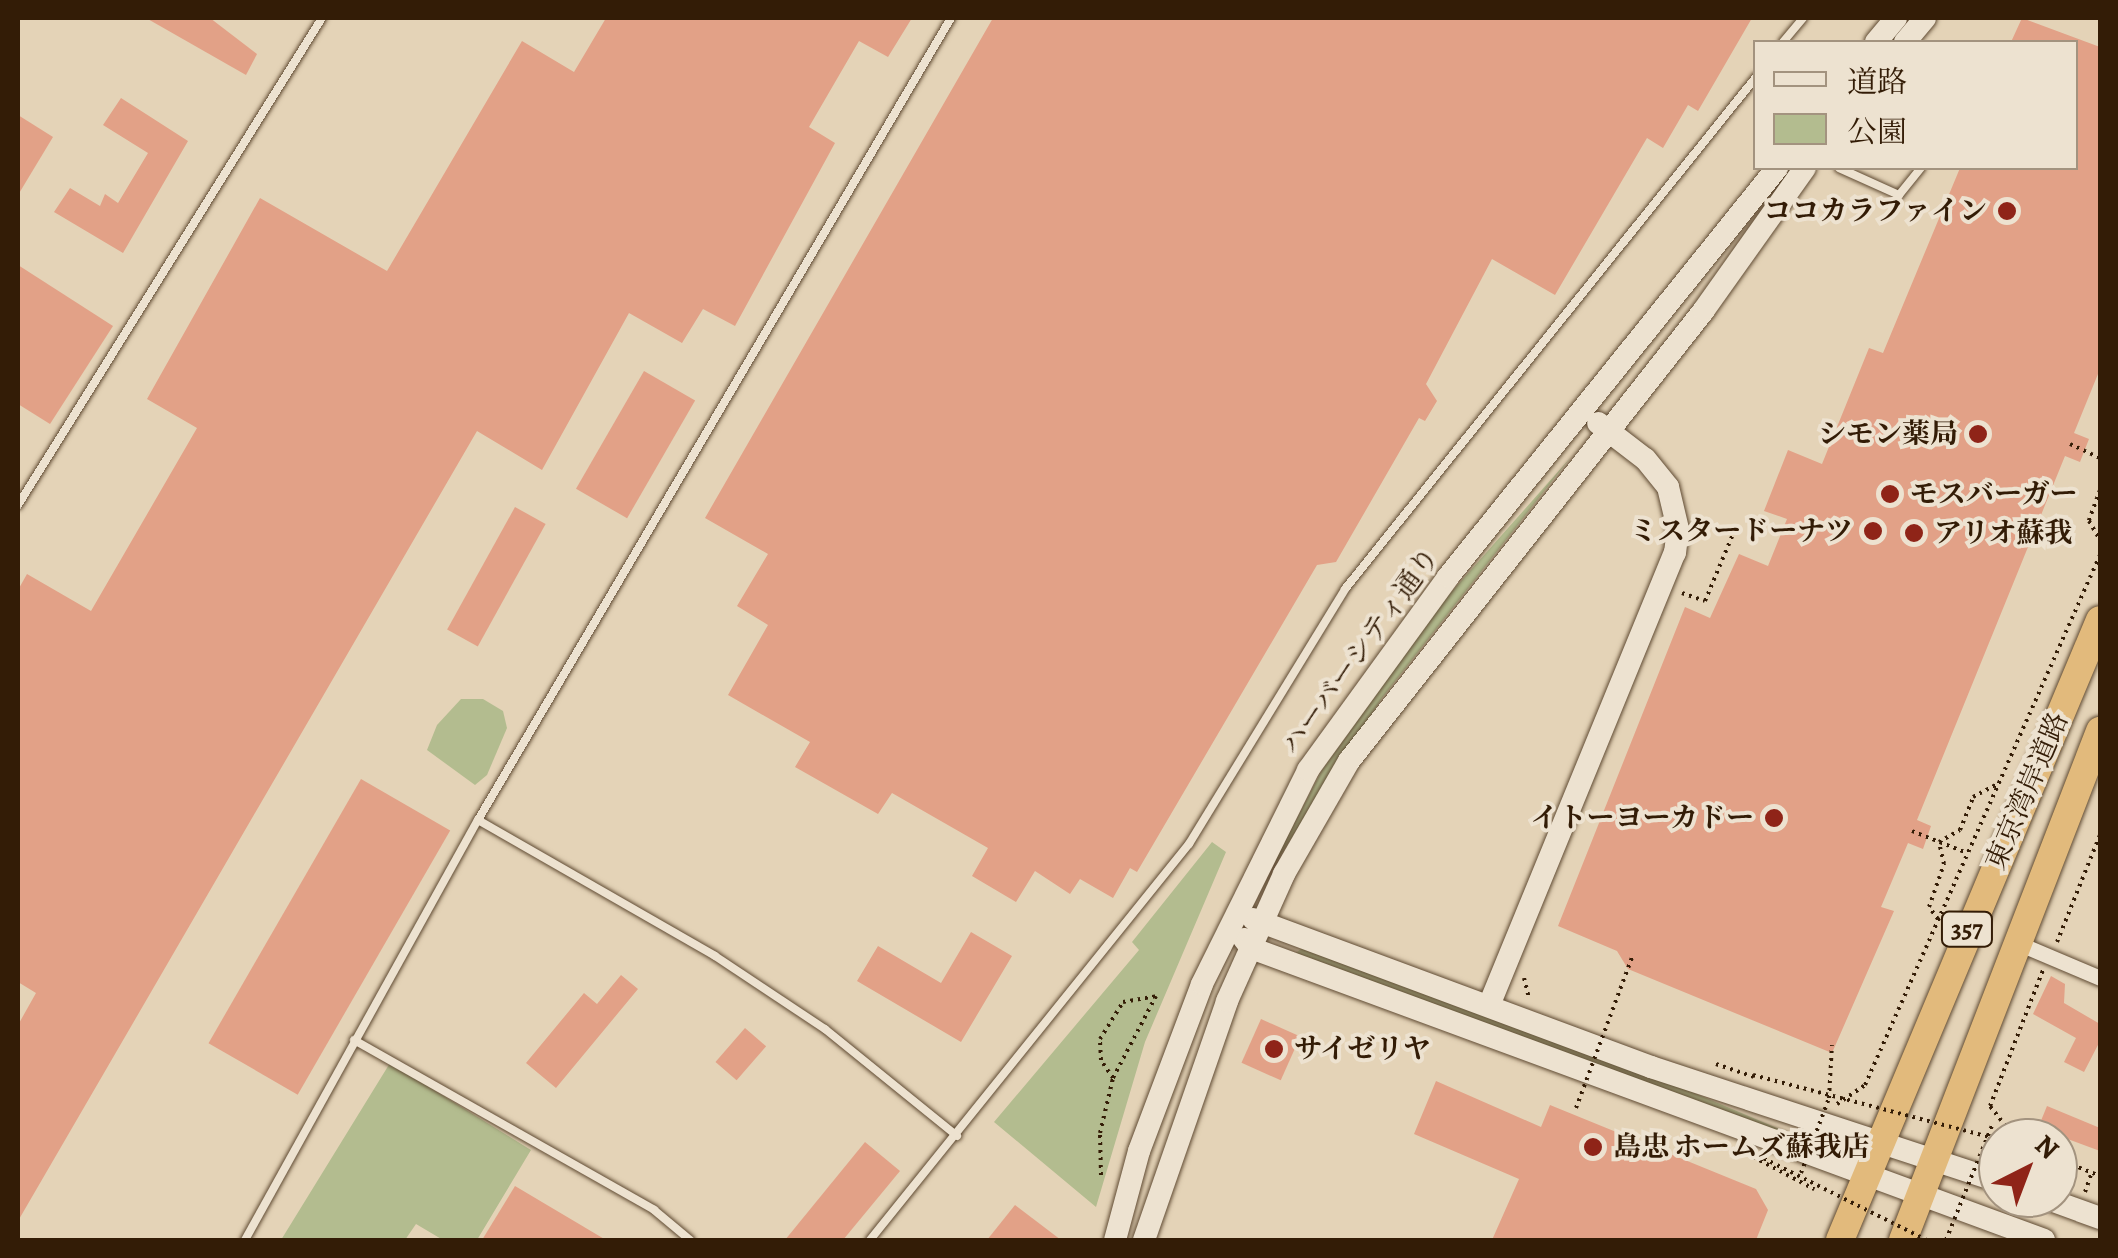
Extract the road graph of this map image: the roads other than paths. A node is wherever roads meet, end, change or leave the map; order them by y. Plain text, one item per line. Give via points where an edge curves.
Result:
1 (322, 18) edge
2 (951, 18) edge
3 (1803, 18) edge
4 (1896, 18) edge
5 (1925, 18) edge
6 (1785, 40) edge
7 (1878, 40) edge
8 (1906, 40) edge
9 (1753, 81) edge
10 (1776, 170) edge
11 (1803, 170) edge
12 (1843, 170) edge
13 (1919, 170) edge
14 (1584, 412) junction
15 (1607, 430) junction
16 (18, 506) edge
17 (2100, 620) edge
18 (2100, 731) edge
19 (478, 820) junction
20 (1265, 918) junction
21 (1230, 920) junction
22 (2020, 944) junction
23 (1251, 948) junction
24 (2100, 978) edge
25 (1490, 1004) junction
26 (354, 1040) junction
27 (957, 1136) junction
28 (1881, 1139) junction
29 (1936, 1158) junction
30 (1978, 1174) edge
31 (1866, 1177) junction
32 (1920, 1197) junction
33 (245, 1240) edge
34 (690, 1240) edge
35 (870, 1240) edge
36 (1115, 1240) edge
37 (1144, 1240) edge
38 (1840, 1240) edge
39 (1903, 1240) edge
40 (2044, 1240) edge

1 - 16 lane
2 - 19 lane
3 - 6 lane
4 - 7 street
5 - 8 street
9 - 27 lane via 1345,590 1188,844
10 - 14 street, ハーバーシティ通り
11 - 15 street, ハーバーシティ通り
12 - 13 lane via 1898,195
14 - 15 street
14 - 21 street, ハーバーシティ通り via 1360,693 1292,798
15 - 20 street, ハーバーシティ通り via 1376,723 1319,812
15 - 25 street via 1668,487 1678,529 1675,553
17 - 28 highway, 東京湾岸道路 / 357
18 - 22 highway, 東京湾岸道路 / 357
19 - 26 lane
19 - 27 lane via 715,956 824,1030
20 - 21 street
20 - 23 street, ハーバーシティ通り
20 - 25 street
21 - 23 street
21 - 36 street, ハーバーシティ通り via 1139,1151
22 - 24 street
22 - 29 highway, 東京湾岸道路 / 357
23 - 31 street via 1676,1100
23 - 37 street, ハーバーシティ通り via 1187,1107
25 - 28 street via 1650,1067
26 - 33 lane
26 - 34 lane via 654,1210
27 - 35 lane
28 - 29 street
28 - 31 highway, 東京湾岸道路 / 357
29 - 30 street
29 - 32 highway, 東京湾岸道路 / 357
31 - 32 street
31 - 38 highway, 東京湾岸道路 / 357
32 - 39 highway, 東京湾岸道路 / 357
32 - 40 street

